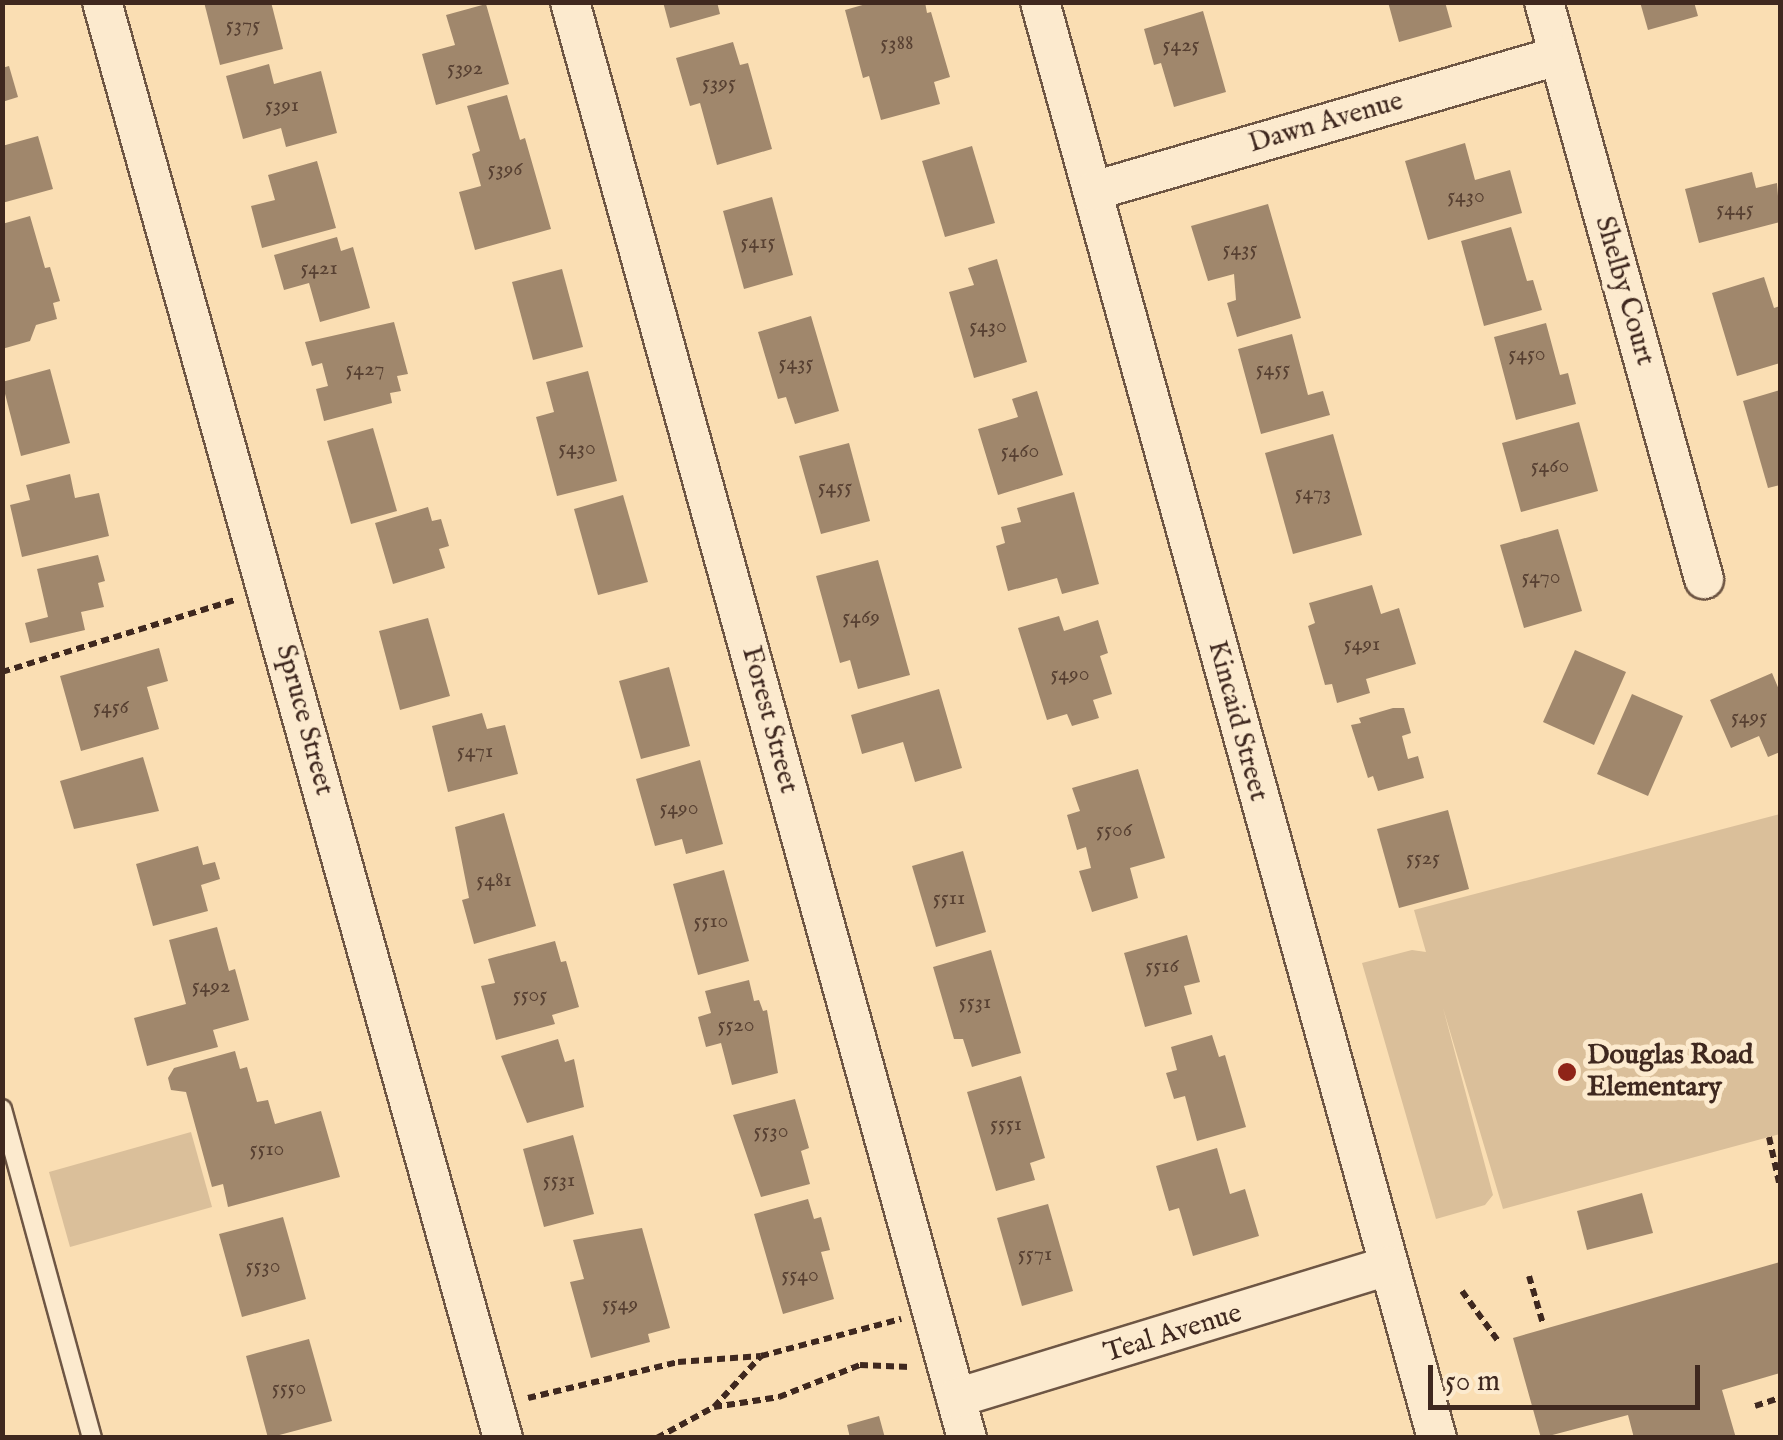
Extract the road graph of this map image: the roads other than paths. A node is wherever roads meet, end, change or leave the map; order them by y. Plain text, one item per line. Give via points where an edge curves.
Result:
1 (102, 2) edge
2 (570, 2) edge
3 (1040, 2) edge
4 (1544, 2) edge
5 (1559, 56) junction
6 (1092, 190) junction
7 (1704, 579) dead end
8 (2, 1108) edge
9 (1388, 1266) junction
10 (956, 1398) junction
11 (92, 1438) edge
12 (503, 1438) edge
13 (967, 1438) edge
14 (1437, 1438) edge

1 - 12 street, Spruce Street
2 - 10 street, Forest Street
3 - 6 street, Kincaid Street
4 - 5 street, Shelby Court
5 - 6 street, Dawn Avenue
5 - 7 street, Shelby Court
6 - 9 street, Kincaid Street
8 - 11 lane
9 - 10 street, Teal Avenue
9 - 14 street, Kincaid Street
10 - 13 street, Forest Street

